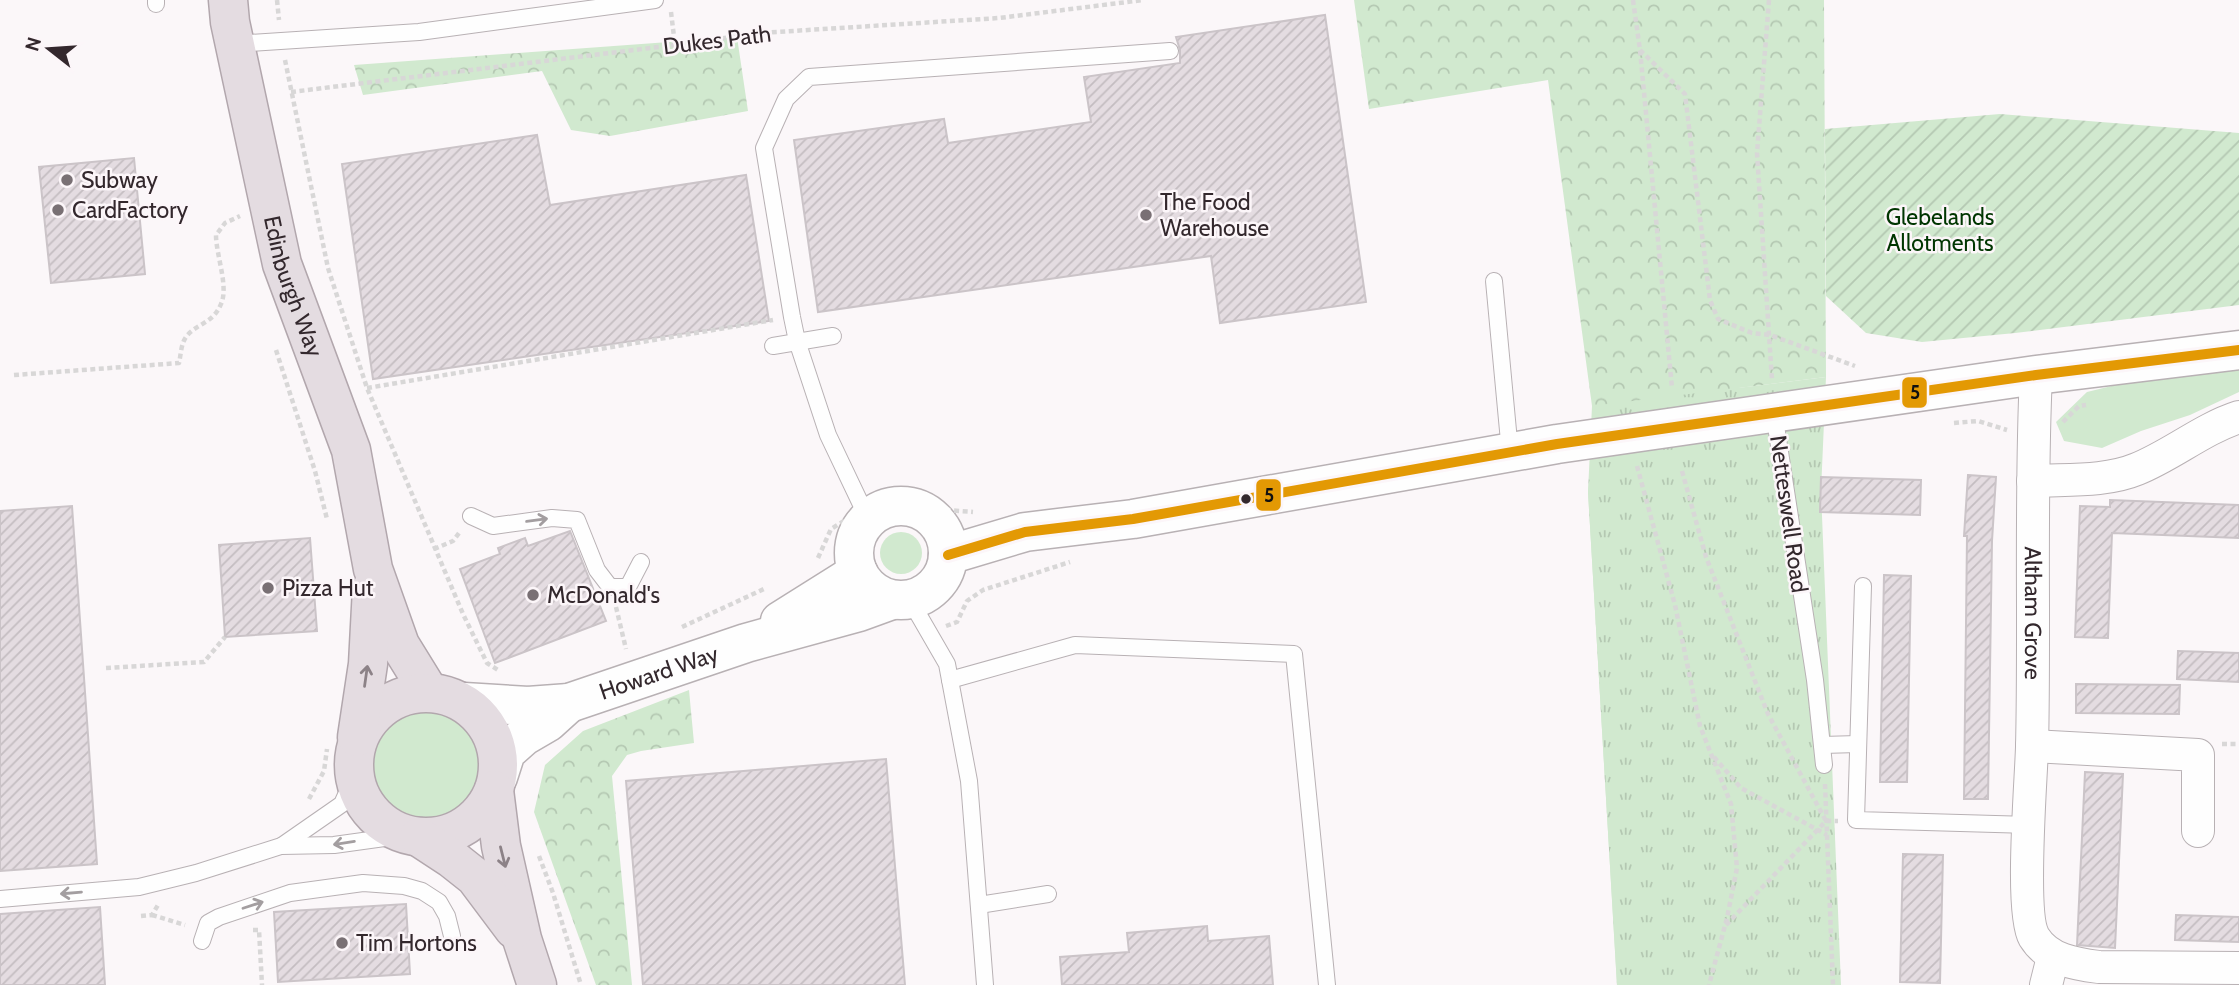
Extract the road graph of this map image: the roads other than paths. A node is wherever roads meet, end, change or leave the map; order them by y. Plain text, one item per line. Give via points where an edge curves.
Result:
1 (228, 0) edge
2 (654, 0) edge
3 (235, 44) junction
4 (1170, 51) dead end
5 (1494, 281) dead end
6 (833, 336) dead end
7 (797, 341) junction
8 (773, 346) dead end
9 (2239, 350) edge
10 (2036, 375) junction
11 (1774, 413) junction
12 (2239, 417) edge
13 (1510, 453) junction
14 (2034, 481) junction
15 (866, 513) junction
16 (471, 516) road end
17 (1025, 532) junction
18 (942, 538) junction
19 (641, 562) dead end
20 (373, 569) junction
21 (858, 572) junction
22 (1863, 586) dead end
23 (901, 600) junction
24 (746, 643) junction
25 (950, 680) junction
26 (447, 697) junction
27 (569, 703) junction
28 (1858, 744) junction
29 (1822, 745) junction
30 (2032, 746) junction
31 (346, 755) junction
32 (1824, 765) road end
33 (496, 783) junction
34 (2030, 825) junction
35 (2198, 831) dead end
36 (412, 836) junction
37 (281, 846) junction
38 (1048, 894) dead end
39 (0, 899) edge
40 (979, 905) junction
41 (204, 935) road end
42 (452, 936) dead end
43 (522, 939) junction
44 (2239, 968) edge
45 (2050, 971) edge
46 (537, 985) edge
47 (985, 985) edge
48 (1328, 985) edge

1 - 3 highway, Edinburgh Way
2 - 3 lane via 419,32
3 - 20 highway, Edinburgh Way via 282,264 351,450
4 - 7 lane via 809,77 786,99 764,148
5 - 13 lane
6 - 7 lane
7 - 8 lane
7 - 15 lane via 828,435
9 - 10 street
10 - 11 street
10 - 14 street, Altham Grove
11 - 13 street
11 - 29 lane, Netteswell Road
12 - 14 street via 2135,470
13 - 17 street via 1133,519
14 - 30 street, Altham Grove
15 - 18 street via 903,506 925,512
15 - 21 street via 853,558
16 -> 19 lane via 493,526 552,518 577,520 597,570 610,587 628,587
17 - 18 street
17 - 18 street via 981,527
18 - 23 street via 945,571 924,594
20 - 26 highway, Edinburgh Way via 400,645
31 -> 20 highway, Edinburgh Way via 368,664
21 - 23 street via 878,594
21 - 24 street, Howard Way
22 - 28 lane
23 - 24 street, Howard Way
23 - 25 lane via 929,633 947,664
24 - 27 street, Howard Way
25 - 40 lane via 969,781
25 - 48 lane via 1075,645 1294,653
26 - 27 street via 528,706
26 - 31 highway via 405,695 394,699 374,713
26 - 33 highway via 475,710 491,733 496,746
27 - 33 street via 506,752
28 - 29 lane
28 - 34 lane via 1856,820
29 - 32 lane, Netteswell Road
30 - 34 street, Altham Grove
30 - 35 street via 2198,755
31 - 36 highway via 359,794 372,814 384,825
31 - 37 lane via 342,804
33 - 36 highway via 488,803 468,824 444,835
33 -> 43 highway via 501,846
34 - 45 street, Altham Grove via 2027,910
36 -> 37 lane
36 - 43 highway via 475,877
37 -> 39 lane via 139,887
38 - 40 lane
40 - 47 lane
41 -> 42 lane via 208,923 219,916 290,892 363,883 422,891 439,902
43 - 46 highway
44 - 45 street, Altham Grove via 2078,965

